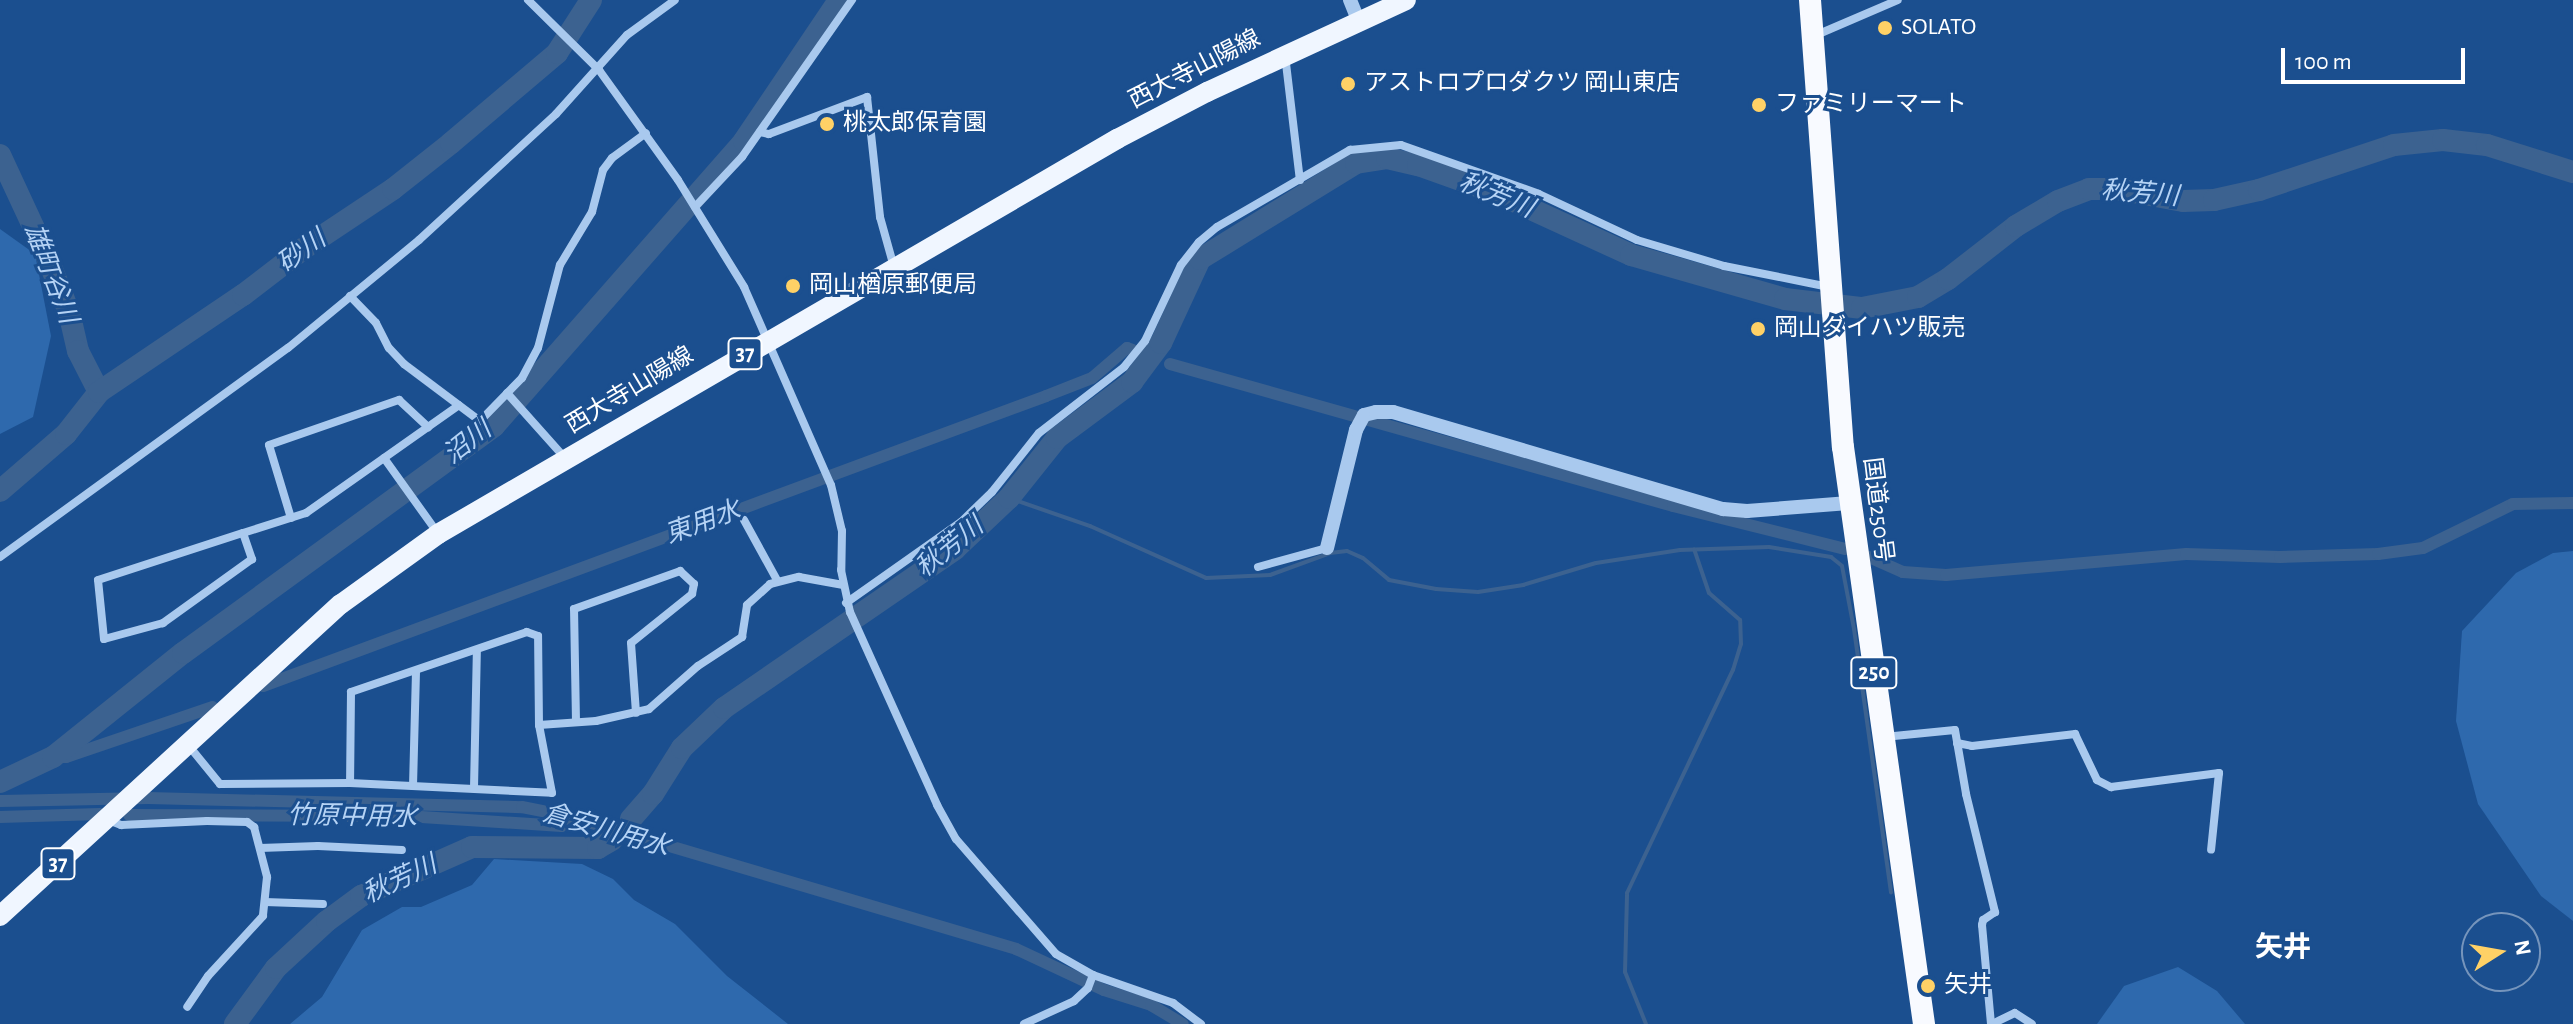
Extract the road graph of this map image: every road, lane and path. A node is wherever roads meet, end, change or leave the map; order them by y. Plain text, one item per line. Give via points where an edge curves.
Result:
1 (528, 0) edge
2 (675, 0) edge
3 (852, 0) edge
4 (1350, 0) edge
5 (1406, 0) edge
6 (1810, 0) edge
7 (1898, 0) edge
8 (1358, 20) junction
9 (1813, 36) junction
10 (1285, 55) junction
11 (596, 66) junction
12 (760, 132) junction
13 (646, 133) junction
14 (1300, 180) junction
15 (695, 207) junction
16 (894, 267) junction
17 (1830, 290) junction
18 (350, 296) junction
19 (769, 340) junction
20 (507, 393) junction
21 (459, 405) junction
22 (428, 427) junction
23 (384, 458) junction
24 (566, 459) junction
25 (1849, 503) junction
26 (291, 518) junction
27 (744, 520) dead end
28 (243, 533) junction
29 (438, 534) junction
30 (1327, 548) joint
31 (0, 557) edge
32 (1258, 567) dead end
33 (777, 580) junction
34 (843, 585) junction
35 (846, 603) junction
36 (477, 650) junction
37 (416, 671) junction
38 (636, 713) junction
39 (576, 722) junction
40 (539, 725) junction
41 (1883, 737) junction
42 (1957, 743) junction
43 (188, 745) junction
44 (350, 783) junction
45 (413, 786) junction
46 (474, 788) junction
47 (111, 815) junction
48 (260, 848) junction
49 (402, 850) dead end
50 (2211, 850) dead end
51 (265, 902) junction
52 (323, 904) dead end
53 (0, 916) edge
54 (1093, 976) junction
55 (187, 1007) dead end
56 (1024, 1024) edge
57 (1201, 1024) edge
58 (1924, 1024) edge
59 (1992, 1024) edge
60 (2032, 1024) edge

1 - 11 street
2 - 11 street
3 - 12 street
4 - 8 street
5 - 8 main road, 西大寺山陽線 / 37
6 - 9 highway, 国道250号 / 250
7 - 9 street
8 - 10 main road, 西大寺山陽線 / 37
9 - 17 highway, 国道250号 / 250
10 - 14 street
10 - 16 main road, 西大寺山陽線 / 37 via 1117,139
11 - 13 street
11 - 18 street via 460,205
12 - 15 street
12 - 16 street via 769,134 867,97 880,217
13 - 15 street
13 - 20 street via 603,170 592,212 560,265 538,348
14 - 17 street via 1350,150 1401,145 1539,194 1637,240
14 - 35 street via 1199,242 1181,265 1145,341 1124,367 1039,433 961,522
15 - 19 street
16 - 19 main road, 西大寺山陽線 / 37
17 - 25 highway, 国道250号 / 250
18 - 21 street via 376,323 389,348
18 - 31 street via 288,348
19 - 24 main road, 西大寺山陽線 / 37
19 - 34 street via 828,475 842,531
20 - 21 street via 480,421
20 - 24 street
21 - 22 street
22 - 23 street
22 - 26 street via 399,400 269,445
23 - 26 street
23 - 29 street
24 - 29 main road, 西大寺山陽線 / 37
25 - 30 street via 1723,509 1393,412 1376,412 1364,415 1356,430
25 - 41 highway, 国道250号 / 250
26 - 28 street
27 - 33 street
28 - 28 street via 252,559 163,623 104,639 98,580
29 - 43 main road, 西大寺山陽線 / 37 via 341,604
30 - 32 street
33 - 34 street via 799,577
33 - 38 street via 747,605 742,637 698,666 649,709
34 - 35 street
35 - 54 street via 956,839 1042,941
36 - 37 street
36 - 40 street via 527,632 538,636
36 - 46 street
37 - 44 street via 351,692
37 - 45 street
38 - 39 street
38 - 39 street via 631,643 692,594 694,584 680,571 574,609
39 - 40 street
40 - 46 street via 552,793
41 - 42 street via 1955,730
41 - 58 highway, 国道250号 / 250
42 - 50 street via 1972,746 2075,734 2097,780 2111,787 2219,773
42 - 59 street via 1995,912 1982,925
43 - 44 street via 220,784
43 - 47 main road, 西大寺山陽線 / 37
44 - 45 street
45 - 46 street
47 - 48 street via 121,825 247,822 254,827
47 - 53 main road, 西大寺山陽線 / 37
48 - 49 street
48 - 51 street via 267,877
51 - 52 street
51 - 55 street via 263,916
54 - 56 street via 1074,1001
54 - 57 street via 1173,1003
59 - 60 street via 2015,1013

